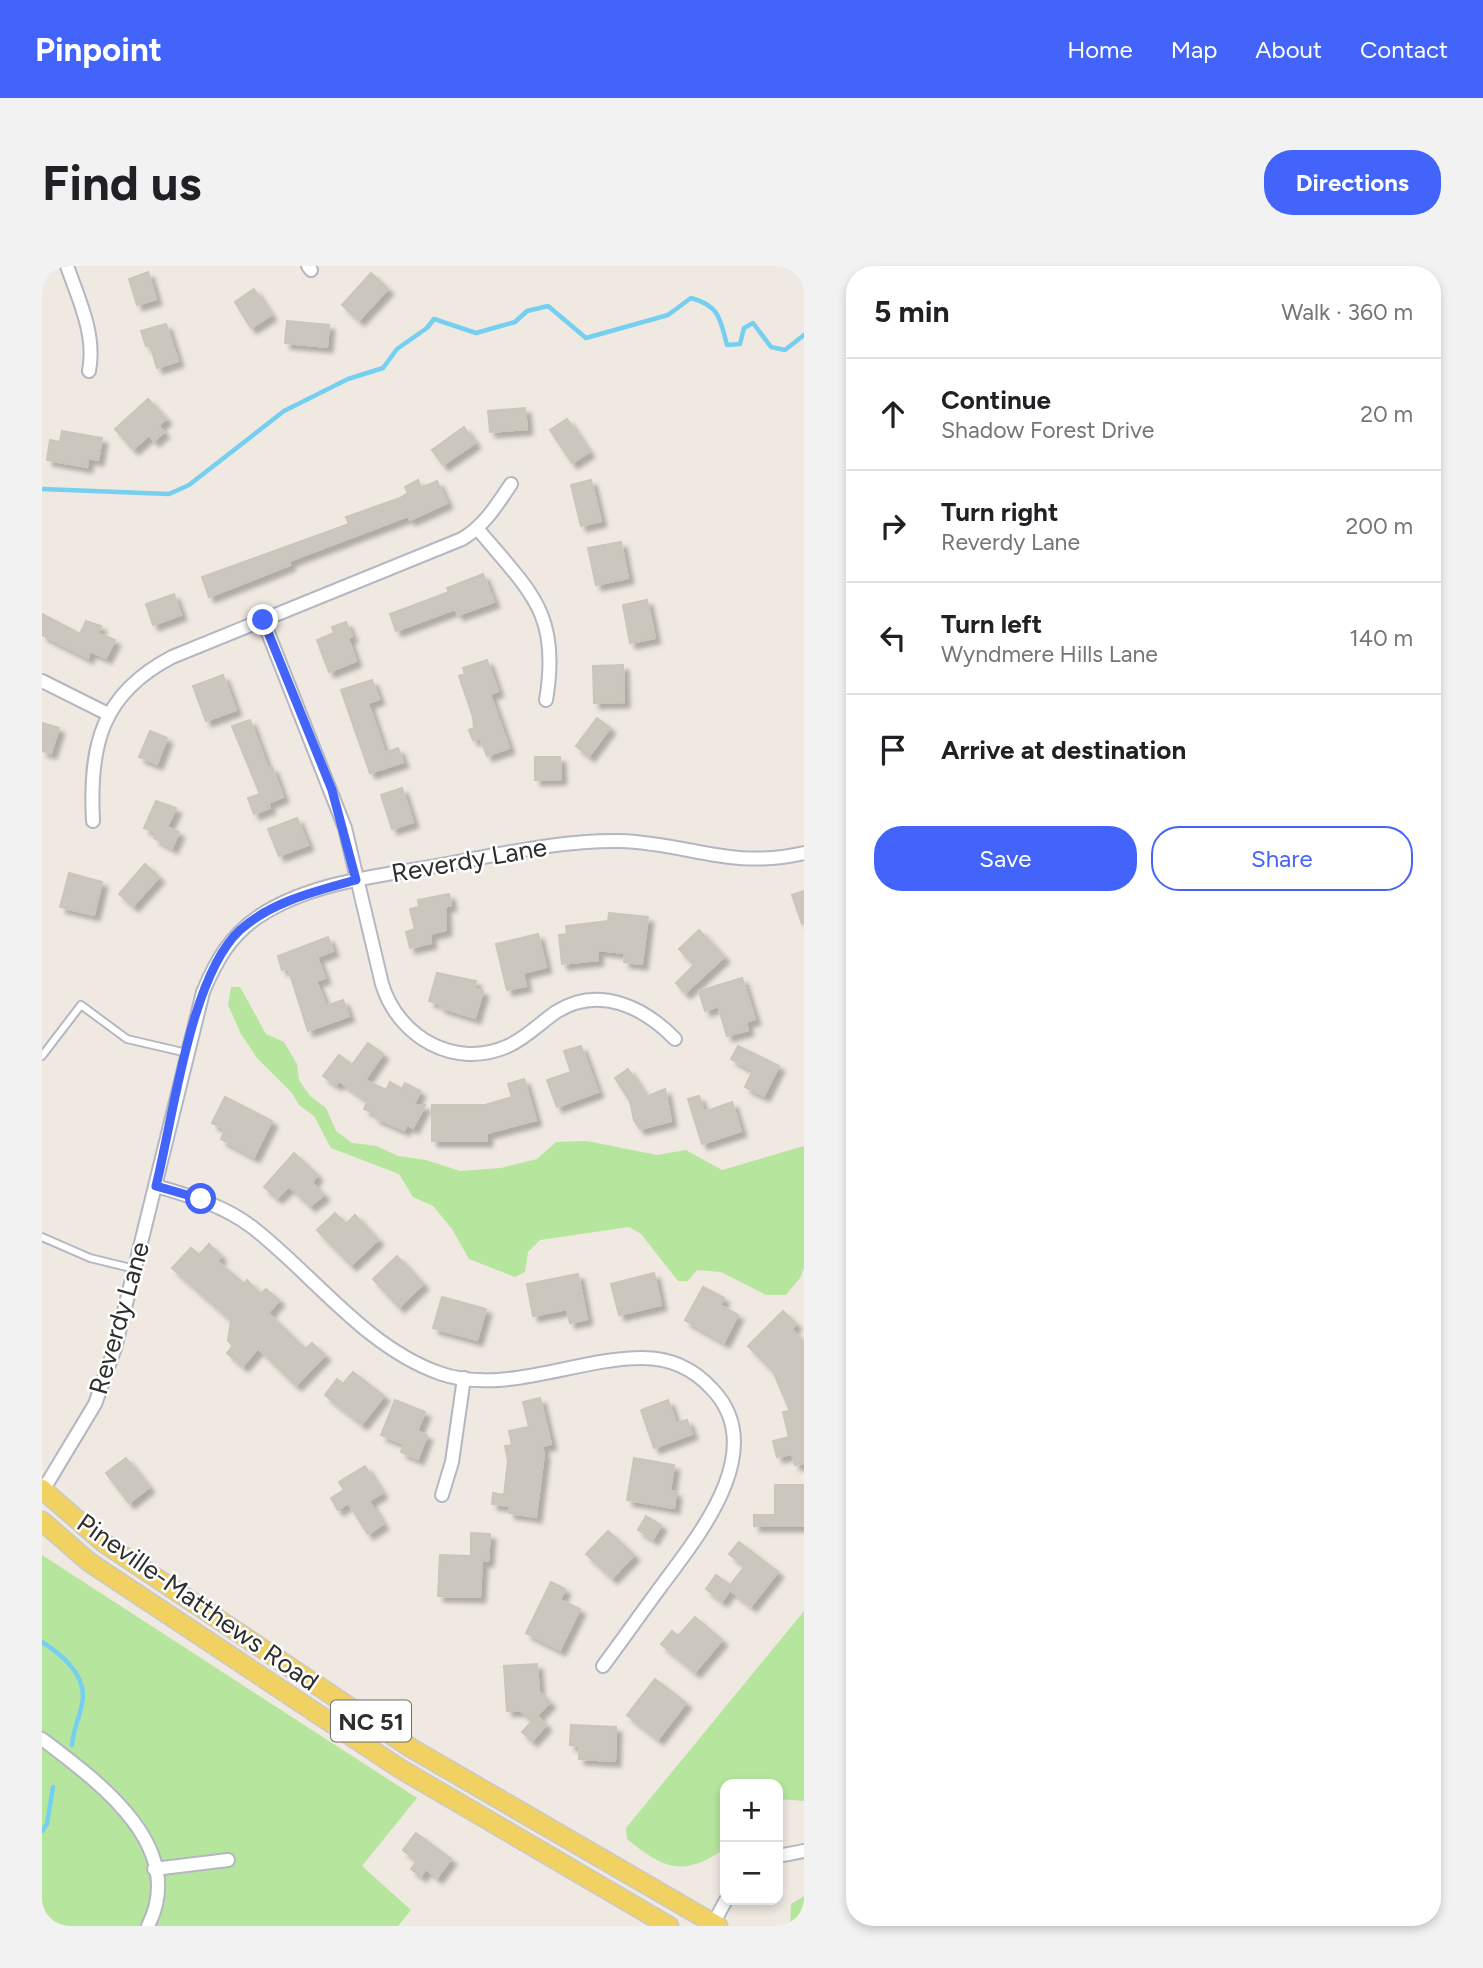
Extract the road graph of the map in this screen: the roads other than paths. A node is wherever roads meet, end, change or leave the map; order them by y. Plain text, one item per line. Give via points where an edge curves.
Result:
1 (67, 266) edge
2 (89, 371) dead end
3 (511, 484) dead end
4 (477, 528) junction
5 (263, 620) junction
6 (42, 681) edge
7 (546, 700) dead end
8 (108, 714) junction
9 (93, 821) dead end
10 (804, 853) edge
11 (356, 880) junction
12 (675, 1039) dead end
13 (187, 1053) junction
14 (42, 1056) edge
15 (156, 1186) junction
16 (42, 1237) edge
17 (135, 1269) junction
18 (464, 1378) junction
19 (42, 1491) edge
20 (442, 1495) dead end
21 (42, 1521) edge
22 (603, 1666) dead end
23 (42, 1739) edge
24 (804, 1852) edge
25 (783, 1855) edge
26 (228, 1860) dead end
27 (154, 1869) junction
28 (724, 1905) edge
29 (714, 1925) edge
30 (148, 1926) edge
31 (669, 1926) edge

1 - 2 street via 88,326
3 - 4 street
4 - 5 street via 462,539
4 - 7 street via 542,612 551,644
5 - 8 street via 160,664 126,689
5 - 11 street via 332,790
6 - 8 street
8 - 9 street via 93,761
10 - 11 street, Reverdy Lane via 734,860 653,845 589,841
11 - 12 street via 386,996 404,1025 426,1043 455,1053 496,1050 559,1011 614,1000 649,1016
11 - 13 street, Reverdy Lane via 282,904 239,931 213,968
13 - 14 lane via 127,1039 81,1005
13 - 15 street, Reverdy Lane
15 - 17 street, Reverdy Lane
15 - 18 street via 220,1206 252,1227 409,1360
16 - 17 lane via 90,1258
17 - 19 street, Reverdy Lane via 95,1404
18 - 20 street via 452,1462
18 - 22 street via 499,1380 642,1358 675,1363 698,1374 722,1399 732,1425 732,1459 723,1493 701,1532
19 - 29 main road, Pineville-Matthews Road / NC 51 via 104,1543 411,1748
21 - 31 main road, Pineville-Matthews Road / NC 51 via 89,1562 399,1768
23 - 27 street via 127,1810 149,1846
24 - 25 street
26 - 27 street
27 - 30 street via 157,1881
28 - 29 street

